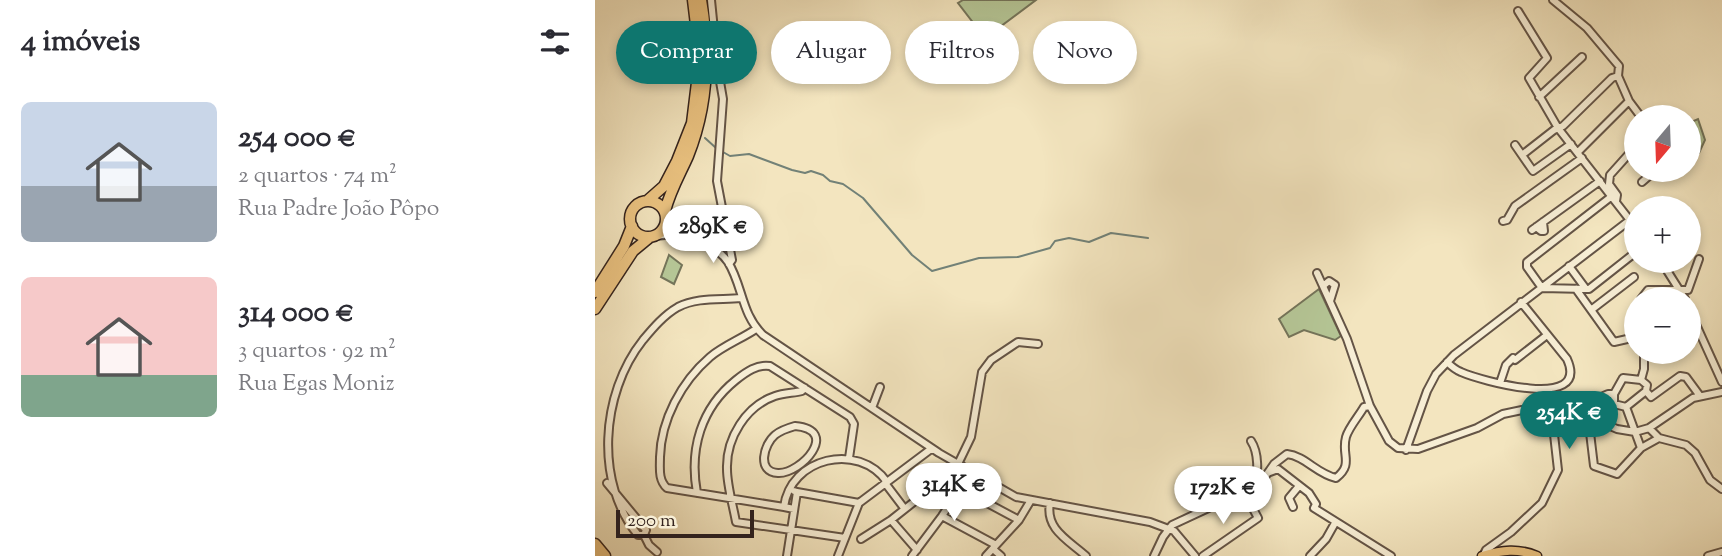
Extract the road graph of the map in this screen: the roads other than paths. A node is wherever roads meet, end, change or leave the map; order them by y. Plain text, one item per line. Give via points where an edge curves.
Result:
1 (693, 0) edge
2 (701, 0) edge
3 (711, 0) edge
4 (1553, 0) edge
5 (1518, 11) dead end
6 (1582, 57) dead end
7 (1618, 76) junction
8 (1539, 97) junction
9 (1629, 101) junction
10 (1632, 105) edge
11 (1539, 109) dead end
12 (1548, 111) junction
13 (1558, 128) junction
14 (1571, 144) junction
15 (1515, 145) dead end
16 (1522, 155) junction
17 (1580, 155) junction
18 (1624, 161) edge
19 (1600, 181) junction
20 (1614, 199) junction
21 (647, 201) junction
22 (1624, 212) edge
23 (666, 214) junction
24 (1503, 221) dead end
25 (1624, 225) edge
26 (632, 226) junction
27 (1534, 229) dead end
28 (684, 233) junction
29 (653, 236) junction
30 (1624, 261) edge
31 (729, 264) junction
32 (1569, 266) junction
33 (1317, 273) dead end
34 (1635, 277) dead end
35 (1323, 286) junction
36 (1542, 288) junction
37 (1576, 289) junction
38 (1586, 289) junction
39 (595, 292) edge
40 (741, 298) junction
41 (1330, 302) junction
42 (1521, 302) junction
43 (595, 309) edge
44 (1591, 310) junction
45 (756, 329) junction
46 (1547, 335) junction
47 (1701, 336) edge
48 (1624, 340) edge
49 (1038, 344) dead end
50 (1447, 362) junction
51 (1644, 364) edge
52 (1641, 380) junction
53 (1722, 382) edge
54 (1500, 383) junction
55 (880, 387) dead end
56 (805, 388) junction
57 (1549, 390) junction
58 (1646, 391) junction
59 (1722, 392) edge
60 (1614, 394) junction
61 (1700, 396) junction
62 (1614, 404) junction
63 (1370, 406) junction
64 (1604, 407) junction
65 (1626, 407) junction
66 (872, 408) junction
67 (1550, 408) junction
68 (1591, 417) junction
69 (1649, 428) junction
70 (1635, 432) junction
71 (1659, 438) junction
72 (1251, 441) dead end
73 (1641, 448) junction
74 (931, 449) junction
75 (1406, 450) junction
76 (808, 457) junction
77 (849, 458) junction
78 (814, 464) junction
79 (958, 464) junction
80 (791, 470) junction
81 (971, 471) junction
82 (1270, 472) junction
83 (797, 476) junction
84 (886, 482) junction
85 (939, 482) dead end
86 (607, 483) junction
87 (1255, 486) junction
88 (1299, 486) junction
89 (960, 488) junction
90 (1722, 489) edge
91 (788, 490) junction
92 (797, 492) junction
93 (1244, 492) junction
94 (697, 493) junction
95 (732, 499) junction
96 (1031, 500) junction
97 (859, 503) junction
98 (1050, 503) junction
99 (784, 507) junction
100 (1293, 507) dead end
101 (904, 508) junction
102 (794, 509) junction
103 (942, 516) junction
104 (891, 520) junction
105 (1019, 520) junction
106 (1335, 523) junction
107 (1173, 528) junction
108 (791, 531) junction
109 (644, 535) junction
110 (845, 538) junction
111 (861, 539) dead end
112 (595, 544) edge
113 (994, 547) junction
114 (657, 552) dead end
115 (1722, 552) edge
116 (914, 553) edge
117 (605, 556) edge
118 (787, 556) edge
119 (838, 556) edge
120 (986, 556) edge
121 (1001, 556) edge
122 (1086, 556) edge
123 (1154, 556) edge
124 (1195, 556) edge
125 (1203, 556) edge
126 (1310, 556) edge
127 (1391, 556) edge
128 (1482, 556) edge
129 (1538, 556) edge
130 (1709, 556) edge

1 - 21 highway via 700,58 692,122 664,186
2 - 23 highway via 706,30 704,93 695,136 669,194
3 - 31 street via 723,99 717,181 732,260
4 - 7 street via 1594,36 1619,66
5 - 8 street via 1546,58 1529,78
6 - 8 street
7 - 9 street
7 - 13 street
8 - 12 street
9 - 10 street
9 - 17 street
11 - 12 street
12 - 13 street
13 - 14 street
13 - 16 street
14 - 16 street via 1534,171
14 - 17 street
15 - 16 street
17 - 19 street
17 - 24 street via 1515,206
18 - 20 street via 1610,175 1609,184 1617,195
19 - 20 street
19 - 27 street
20 - 22 street
20 - 36 street via 1528,258 1527,267
21 - 23 highway via 657,203
21 - 26 highway via 633,208
23 - 28 street
23 - 29 highway via 664,228
25 - 32 street
26 - 29 highway via 639,234
26 - 39 highway
28 - 29 street
28 - 31 street via 716,250
29 - 43 highway via 633,251
30 - 38 street
31 - 40 street
32 - 36 street
32 - 38 street
33 - 35 street
34 - 44 street
35 - 41 street
35 - 41 street via 1329,281 1335,285
36 - 37 street
36 - 42 street
37 - 38 street
37 - 44 street
40 - 45 street
40 - 86 street via 695,301 675,309 638,346 622,372 605,417 601,454
41 - 63 street
42 - 46 street
42 - 50 street
44 - 48 street via 1614,342
45 - 66 street
45 - 94 street via 709,358 671,410 660,452 662,484
46 - 54 street via 1506,365
46 - 57 street via 1571,368 1569,377
47 - 53 street
49 - 79 street via 1018,342 982,372 971,437
50 - 54 street via 1458,372
50 - 75 street via 1427,391
51 - 52 street
52 - 58 street
52 - 60 street via 1623,378
54 - 57 street
55 - 66 street
56 - 77 street via 852,420
56 - 94 street via 763,365 724,390 705,418 694,461
56 - 95 street via 761,404 737,428 727,465
57 - 67 street
58 - 61 street via 1651,397 1680,376 1686,377
58 - 65 street
59 - 61 street
60 - 62 street
60 - 64 street via 1601,397
61 - 69 street
62 - 64 street
62 - 65 street
63 - 75 street via 1389,441
63 - 82 street via 1364,407 1346,435 1347,464 1336,478 1287,454
64 - 68 street
65 - 70 street
66 - 74 street
67 - 68 street
67 - 75 street via 1503,414 1418,450
67 - 128 street via 1558,470 1542,503
68 - 70 street
68 - 73 street via 1594,466 1617,474
69 - 70 street
69 - 71 street
70 - 73 street
71 - 73 street
71 - 90 street via 1686,445 1710,480
72 - 87 street via 1259,472
74 - 79 street
74 - 84 street
76 - 78 street
76 - 80 street
76 - 80 street via 817,439 813,432 795,426 775,435 765,449 767,468 781,474
77 - 78 street
77 - 84 street via 865,464
78 - 83 street
79 - 81 street
80 - 83 street
81 - 89 street
81 - 96 street via 1016,497
82 - 87 street
82 - 88 street via 1279,470
83 - 91 street
84 - 97 street
84 - 101 street
85 - 101 street
86 - 109 street via 646,530
86 - 109 street via 615,509 629,528
87 - 93 street
88 - 100 street via 1289,498
88 - 106 street via 1316,504 1314,508
89 - 103 street
89 - 105 street
91 - 92 street
91 - 99 street
92 - 97 street
92 - 102 street
93 - 107 street
93 - 125 street via 1258,518
94 - 95 street
95 - 99 street
95 - 108 street via 736,522
96 - 98 street
96 - 105 street
97 - 110 street
98 - 107 street
98 - 122 street via 1052,525
99 - 102 street
101 - 104 street
102 - 108 street
103 - 113 street
103 - 116 street
104 - 111 street
104 - 116 street
105 - 113 street
106 - 126 street
106 - 127 street
107 - 123 street
107 - 124 street
108 - 110 street
108 - 118 street
109 - 114 street
110 - 119 street
112 - 117 highway
113 - 120 street
113 - 121 street
115 - 130 street
128 - 129 main road via 1515,550

